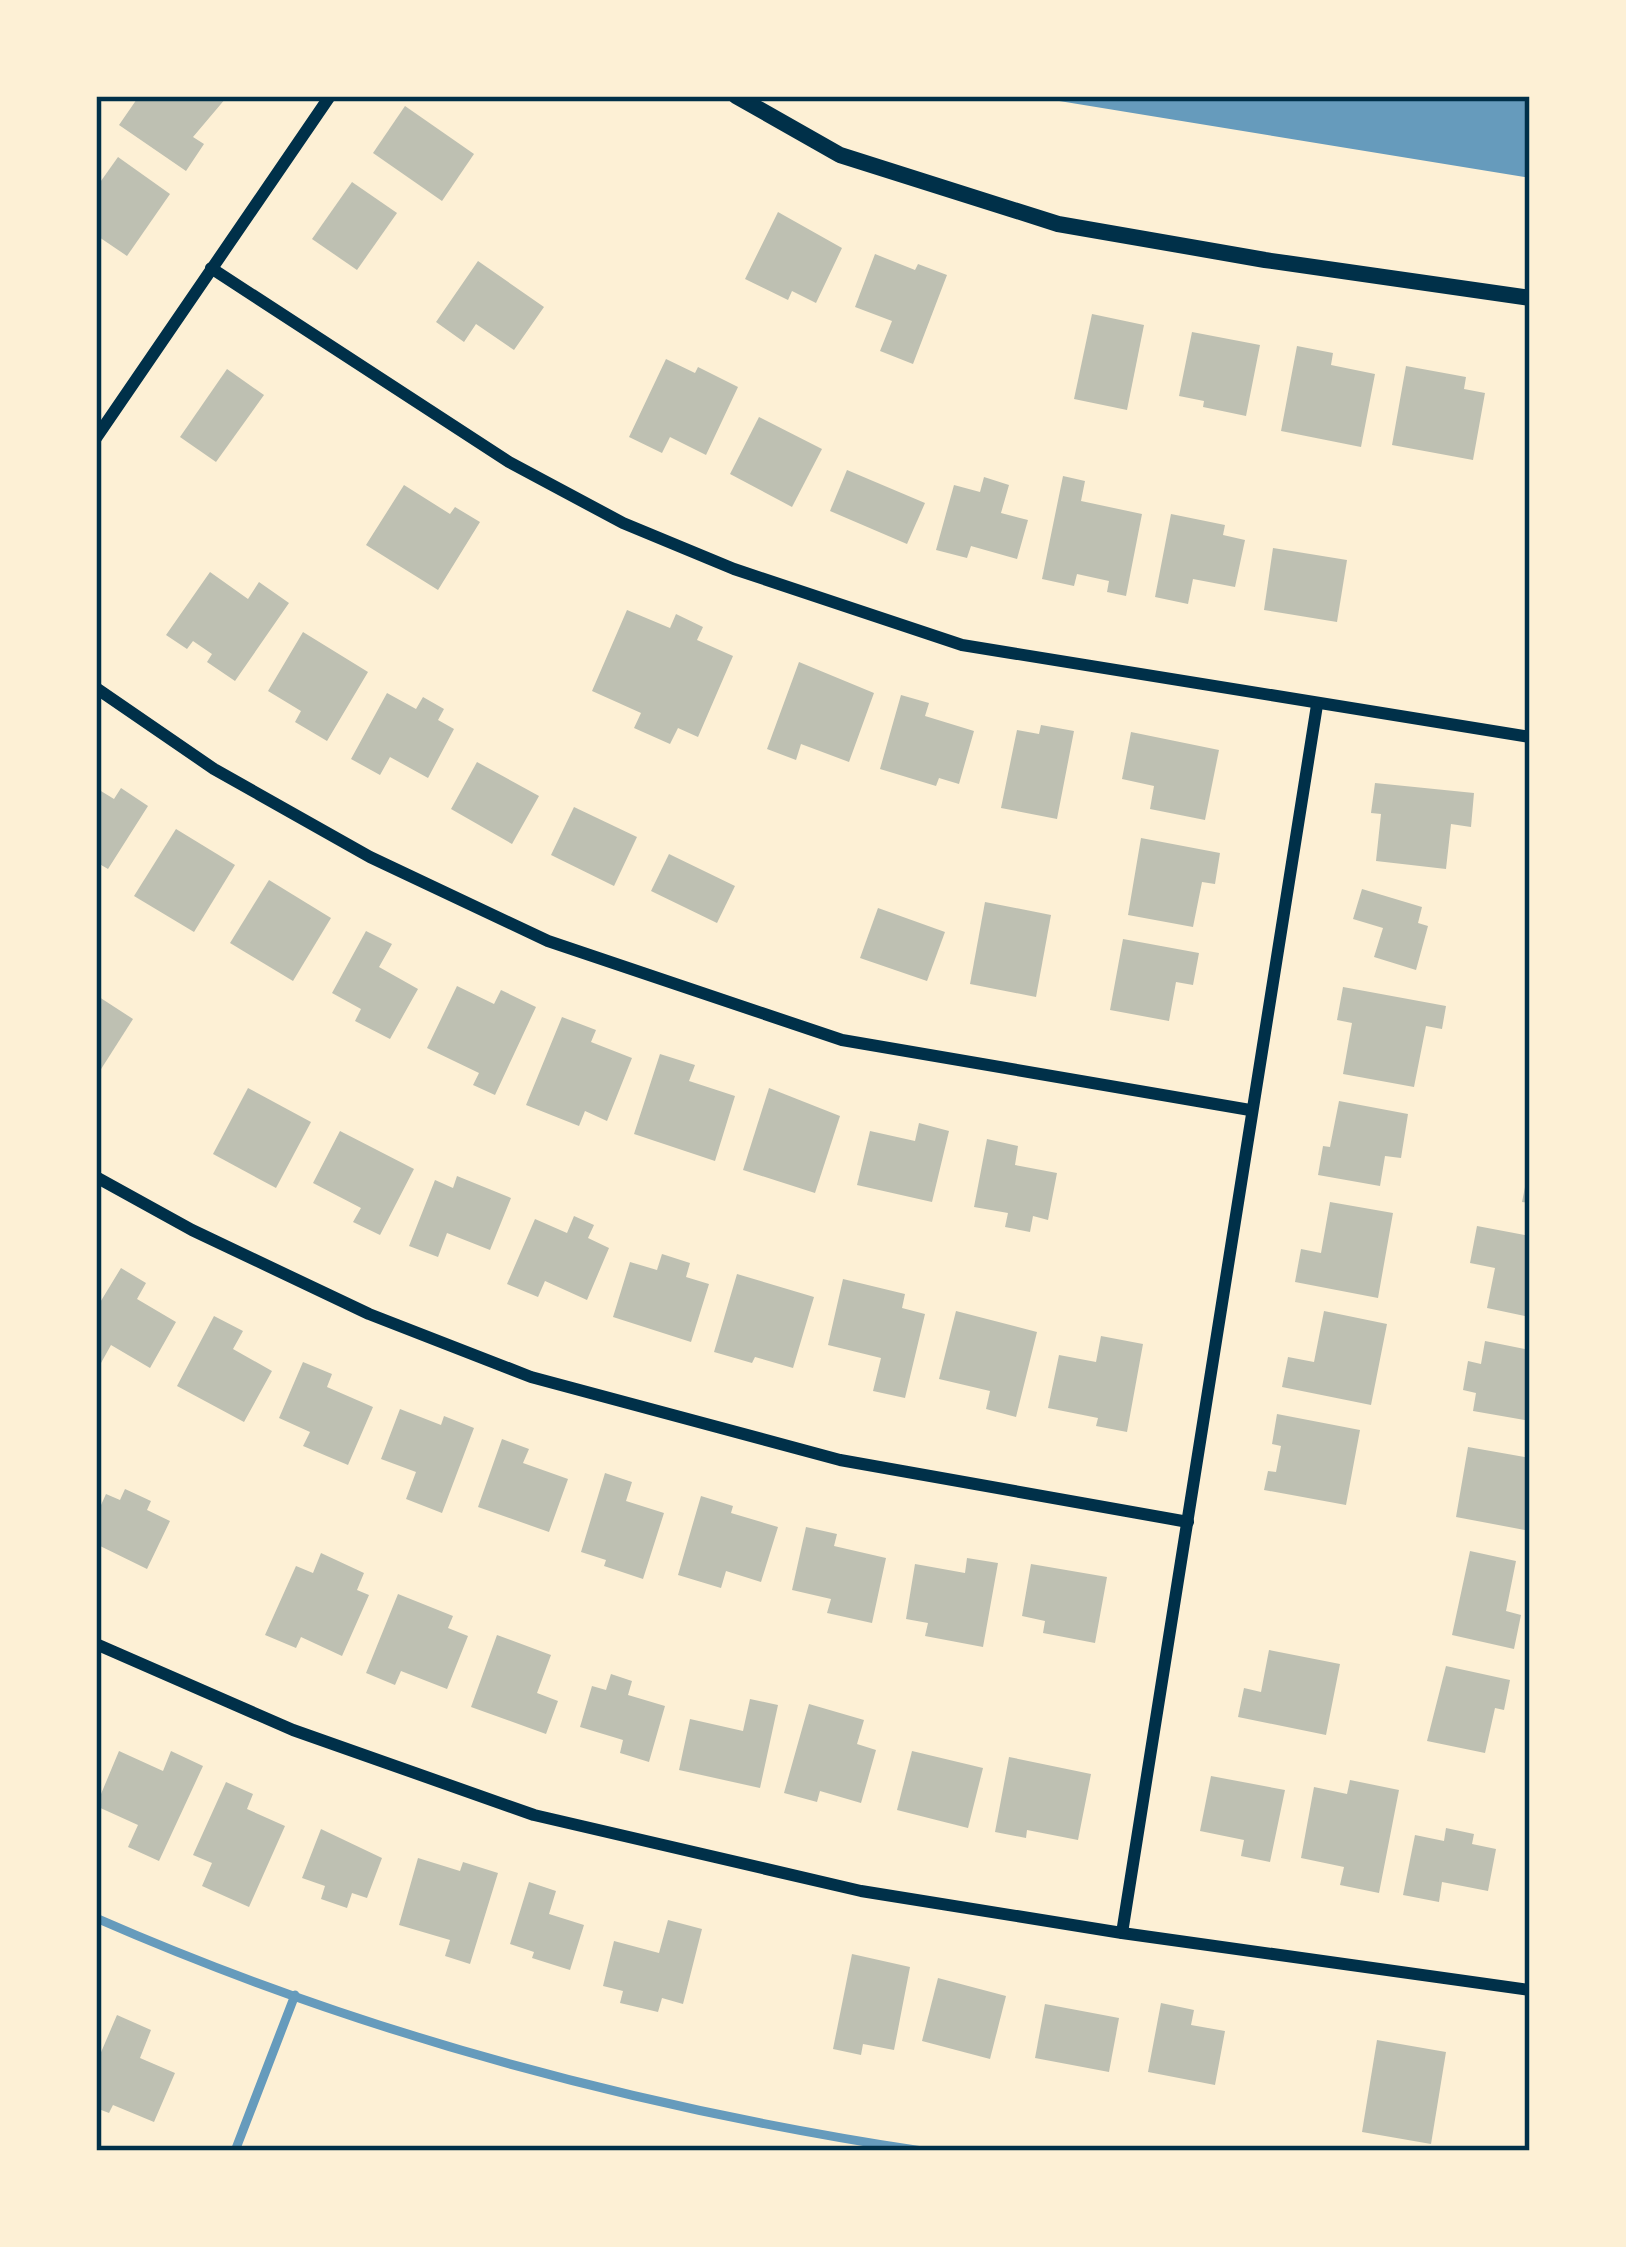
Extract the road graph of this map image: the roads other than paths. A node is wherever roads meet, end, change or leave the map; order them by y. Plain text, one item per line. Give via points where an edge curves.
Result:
1 (331, 96) edge
2 (736, 96) edge
3 (211, 268) junction
4 (1530, 298) edge
5 (96, 438) edge
6 (96, 688) edge
7 (1317, 705) junction
8 (1530, 737) edge
9 (1250, 1110) junction
10 (96, 1177) edge
11 (1188, 1522) junction
12 (96, 1644) edge
13 (1122, 1933) junction
14 (1530, 1990) edge

1 - 3 street
2 - 4 street via 840,155 1058,224
3 - 5 street
3 - 7 street via 509,462 623,523 734,569 962,645
6 - 9 street via 214,769 370,857 548,941 842,1040
7 - 8 street
7 - 9 street
9 - 11 street
10 - 11 street via 369,1314 531,1377 840,1460
11 - 13 street
12 - 13 street via 293,1730 534,1815 861,1891
13 - 14 street

